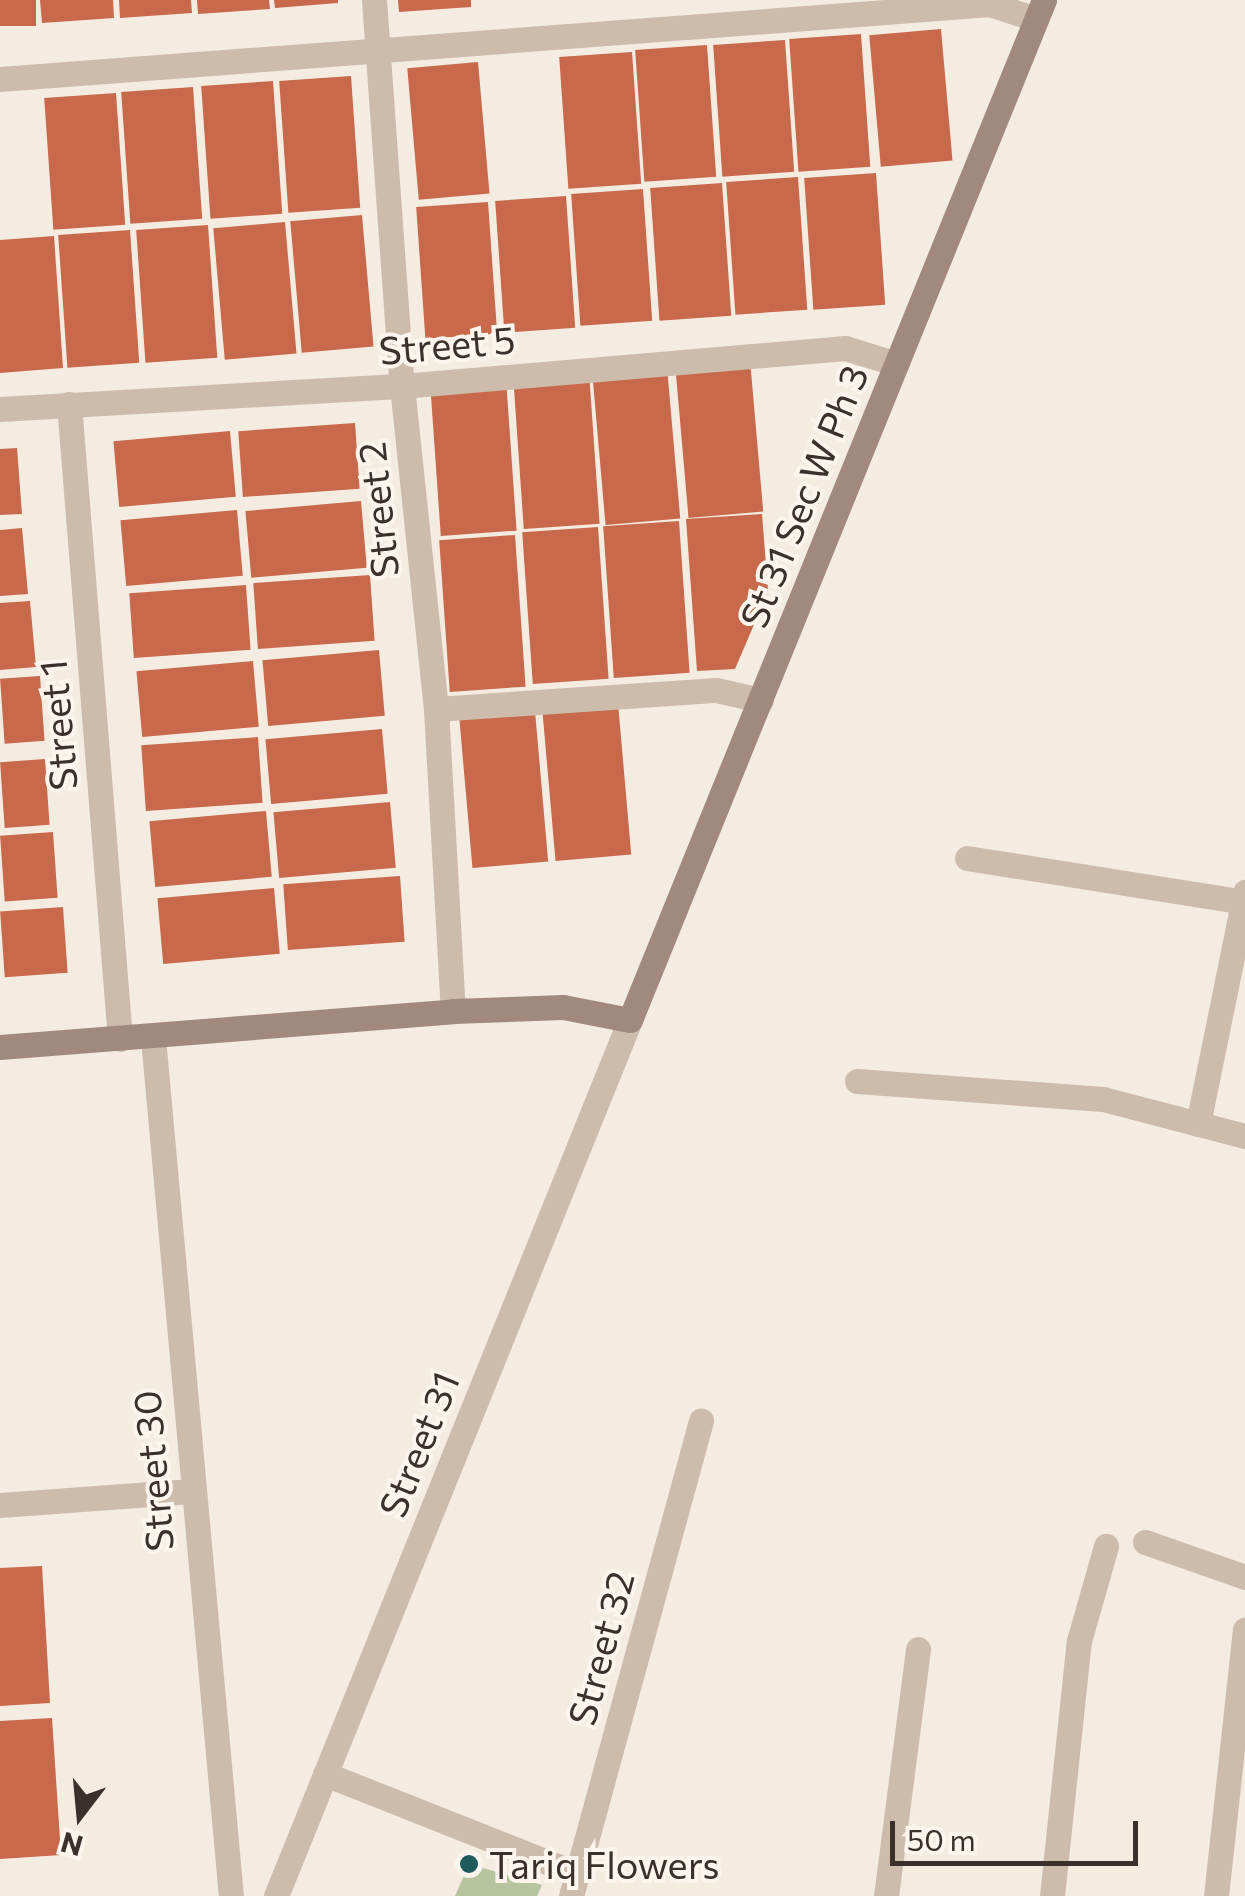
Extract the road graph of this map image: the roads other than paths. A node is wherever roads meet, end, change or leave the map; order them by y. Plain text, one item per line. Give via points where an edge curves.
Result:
1 (374, 0) edge
2 (1040, 10) edge
3 (377, 52) junction
4 (0, 79) edge
5 (897, 364) junction
6 (402, 386) junction
7 (69, 404) junction
8 (0, 409) edge
9 (761, 700) junction
10 (436, 709) junction
11 (967, 858) dead end
12 (1244, 898) edge
13 (453, 1011) junction
14 (630, 1020) junction
15 (153, 1038) junction
16 (120, 1039) junction
17 (0, 1047) edge
18 (857, 1081) dead end
19 (1198, 1124) junction
20 (1245, 1136) edge
21 (701, 1420) dead end
22 (191, 1492) junction
23 (0, 1504) edge
24 (1145, 1542) dead end
25 (1106, 1546) dead end
26 (1245, 1577) edge
27 (1245, 1630) edge
28 (918, 1650) dead end
29 (326, 1774) junction
30 (574, 1885) edge
31 (231, 1896) edge
32 (276, 1896) edge
33 (886, 1896) edge
34 (1052, 1896) edge
35 (1216, 1896) edge

1 - 3 street, Street 2
2 - 3 street via 990,4
2 - 5 main road, St 31 Sec W Ph 3
3 - 4 street
3 - 6 street, Street 2
5 - 6 street, Street 5 via 845,348
5 - 9 main road, St 31 Sec W Ph 3
6 - 7 street, Street 5
6 - 10 street, Street 2
7 - 8 street, Street 5
7 - 16 street, Street 1
9 - 10 street via 716,690
9 - 14 main road, St 31 Sec W Ph 3
10 - 13 street, Street 2
11 - 12 street
12 - 19 street
13 - 14 main road via 564,1007
13 - 15 main road
14 - 29 street, Street 31
15 - 16 main road
15 - 22 street, Street 30
16 - 17 main road
18 - 19 street via 1103,1099
19 - 20 street
21 - 30 street, Street 32
22 - 23 street
22 - 31 street, Street 30
24 - 26 street
25 - 34 street via 1078,1641
27 - 35 street
28 - 33 street
29 - 30 street
29 - 32 street, Street 31

